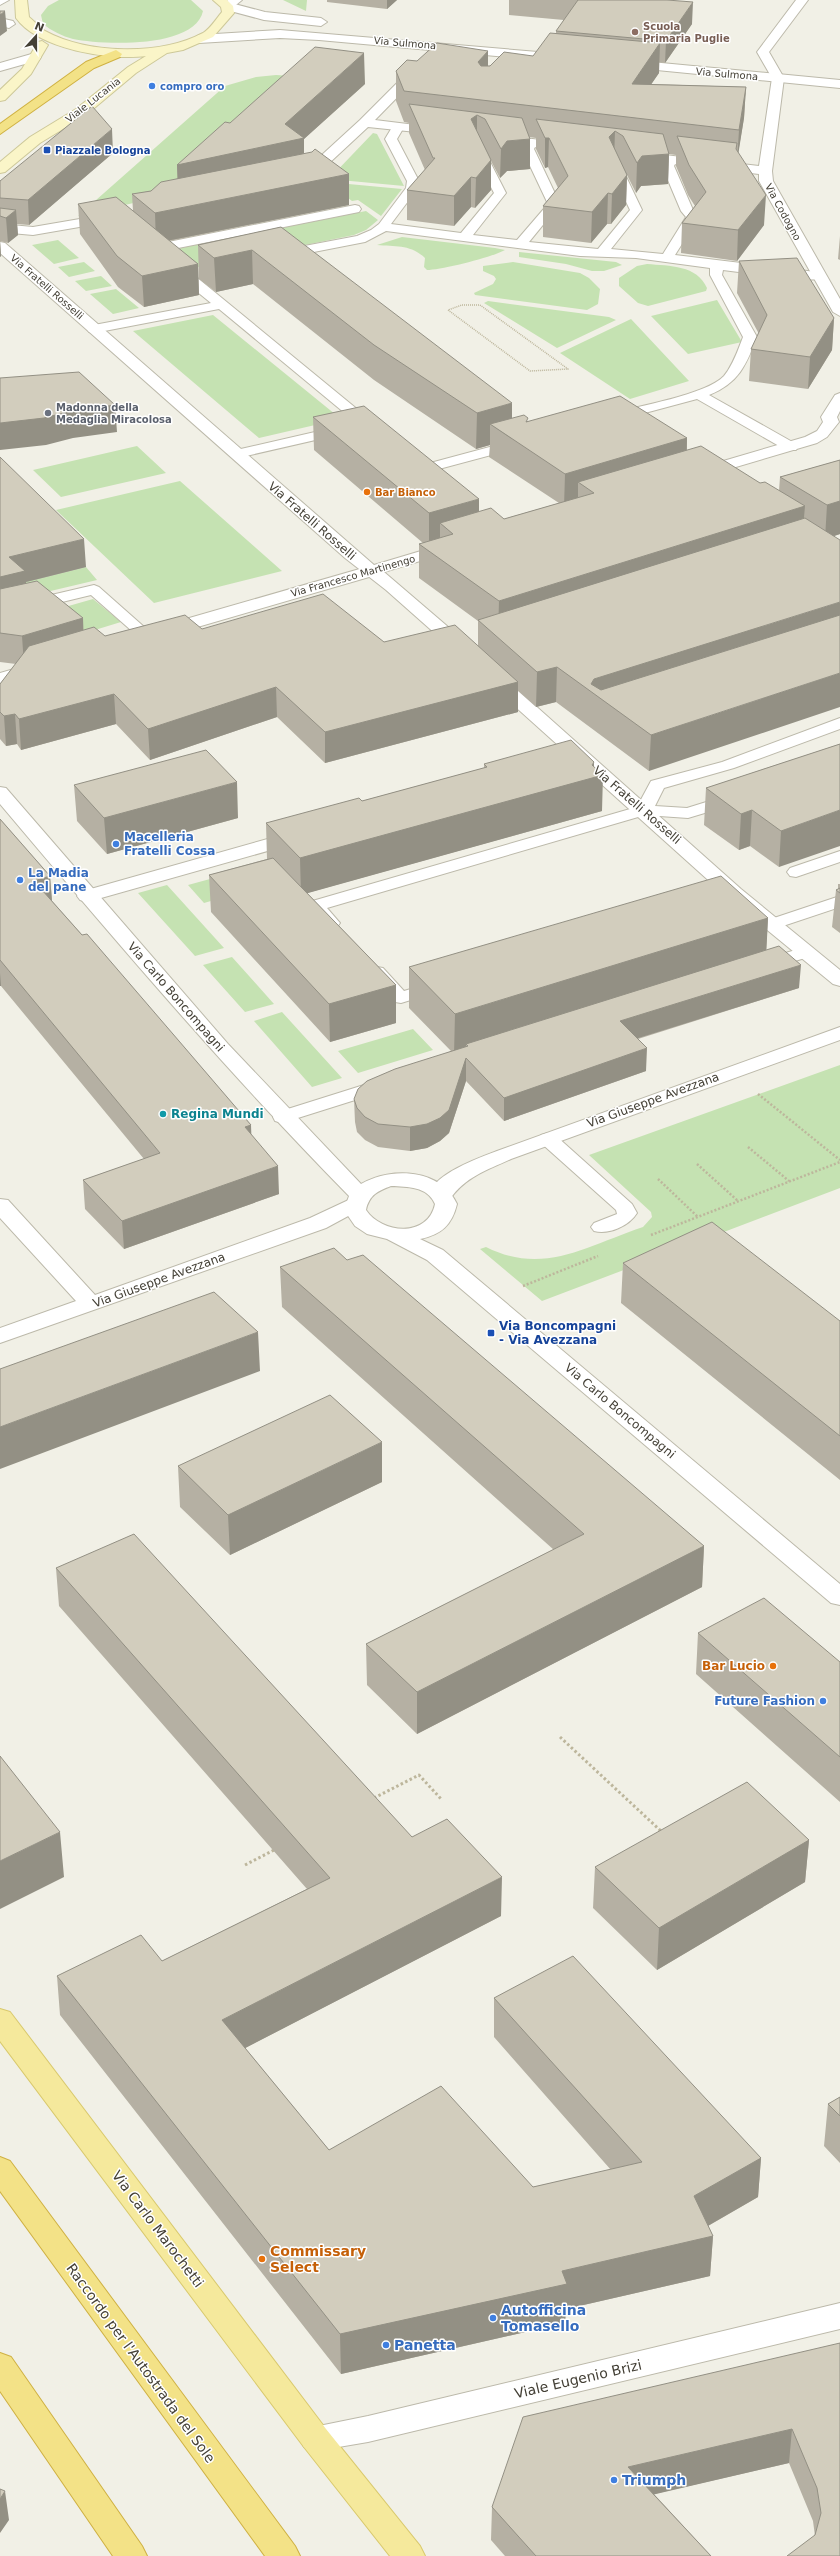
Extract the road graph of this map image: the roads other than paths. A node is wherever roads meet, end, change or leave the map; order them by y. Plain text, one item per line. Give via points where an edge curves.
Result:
1 (21, 0) edge
2 (802, 0) edge
3 (227, 2) edge
4 (333, 24) dead end
5 (8, 26) edge
6 (26, 39) dead end
7 (199, 39) junction
8 (42, 45) junction
9 (441, 47) junction
10 (168, 48) junction
11 (631, 52) edge
12 (116, 54) junction
13 (524, 54) junction
14 (35, 57) junction
15 (578, 60) edge
16 (617, 63) edge
17 (770, 64) junction
18 (0, 67) edge
19 (511, 68) edge
20 (840, 71) edge
21 (778, 78) junction
22 (840, 84) edge
23 (0, 97) edge
24 (365, 123) junction
25 (398, 127) junction
26 (0, 130) edge
27 (453, 134) edge
28 (476, 136) edge
29 (531, 143) junction
30 (578, 149) edge
31 (478, 150) edge
32 (609, 152) edge
33 (671, 160) junction
34 (614, 166) edge
35 (0, 169) edge
36 (765, 171) junction
37 (293, 181) edge
38 (355, 209) dead end
39 (120, 219) edge
40 (383, 227) junction
41 (0, 228) edge
42 (15, 230) junction
43 (464, 237) junction
44 (141, 240) edge
45 (0, 242) edge
46 (520, 245) junction
47 (0, 246) edge
48 (153, 249) junction
49 (289, 253) junction
50 (601, 253) junction
51 (274, 256) edge
52 (667, 258) junction
53 (301, 262) edge
54 (717, 265) junction
55 (200, 273) dead end
56 (186, 276) junction
57 (819, 276) junction
58 (221, 305) junction
59 (840, 312) edge
60 (94, 329) junction
61 (697, 394) junction
62 (840, 398) edge
63 (599, 421) edge
64 (366, 424) junction
65 (831, 426) edge
66 (378, 433) edge
67 (533, 440) edge
68 (791, 447) junction
69 (237, 454) junction
70 (698, 474) joint
71 (435, 478) edge
72 (723, 482) edge
73 (463, 543) edge
74 (370, 571) junction
75 (0, 612) edge
76 (138, 638) joint
77 (48, 664) edge
78 (0, 678) edge
79 (840, 723) edge
80 (582, 758) junction
81 (564, 762) edge
82 (0, 792) edge
83 (746, 794) edge
84 (644, 810) junction
85 (314, 832) edge
86 (840, 856) edge
87 (796, 872) dead end
88 (87, 896) junction
89 (840, 901) edge
90 (774, 924) junction
91 (342, 934) edge
92 (806, 952) junction
93 (363, 957) edge
94 (747, 970) edge
95 (840, 980) edge
96 (454, 981) edge
97 (840, 1033) edge
98 (400, 1080) edge
99 (282, 1117) junction
100 (548, 1139) junction
101 (467, 1171) junction
102 (419, 1182) junction
103 (442, 1194) junction
104 (0, 1205) edge
105 (359, 1207) junction
106 (601, 1227) dead end
107 (395, 1235) junction
108 (91, 1304) junction
109 (0, 1336) edge
110 (840, 1597) edge
111 (0, 2020) edge
112 (0, 2169) edge
113 (840, 2316) edge
114 (0, 2366) edge
115 (315, 2438) junction
116 (131, 2556) edge
117 (284, 2556) edge
118 (409, 2556) edge

1 - 5 main road via 9,11
2 - 17 street, Via Sulmona via 763,52
3 - 4 street via 264,16
3 - 7 main road via 228,13 220,26
6 - 8 main road
7 - 9 street, Via Sulmona via 280,34 312,35
7 - 10 main road
8 - 12 main road
8 - 14 main road
9 - 13 street, Via Sulmona
9 - 24 street
10 - 12 main road
10 - 35 main road, Viale Lucania via 132,70 81,112 35,140
11 - 17 street, Via Sulmona
12 - 26 highway via 90,65
13 - 15 street, Via Sulmona
13 - 19 lane
14 - 18 street
14 - 23 main road via 27,70
16 - 21 street, Via Sulmona
17 - 20 street, Via Sulmona
17 - 21 street, Via Sulmona
21 - 22 street, Via Sulmona
21 - 36 street, Via Codogno
24 - 25 street
24 - 37 street via 307,177
25 - 27 street
25 - 40 lane via 391,139 413,181 412,188
28 - 29 street
29 - 30 street
29 - 46 lane via 528,149 554,204
31 - 43 lane via 500,193
32 - 33 street
33 - 36 street
33 - 52 lane via 668,166 687,211 693,217
34 - 50 lane via 636,210
36 - 57 street, Via Codogno via 766,181
38 - 48 lane
39 - 42 street via 45,229
40 - 43 lane
40 - 49 lane via 360,239
41 - 42 street
42 - 45 street
43 - 46 lane
44 - 48 lane
46 - 50 lane
47 - 60 street, Via Fratelli Rosselli
48 - 56 lane
49 - 51 lane
49 - 53 lane
50 - 52 lane
52 - 54 lane
54 - 57 lane via 800,276
54 - 61 lane via 716,275 750,338 725,382
55 - 56 lane
56 - 58 lane
57 - 59 street, Via Codogno
58 - 60 lane, Via Fratelli Rosselli
58 - 64 lane
60 - 69 street, Via Fratelli Rosselli
61 - 63 lane
61 - 68 lane
62 - 65 street via 829,417
64 - 66 lane
64 - 69 lane
65 - 68 street
67 - 71 lane via 418,465
68 - 70 street
69 - 74 street, Via Fratelli Rosselli
70 - 72 lane
73 - 74 street, Via Francesco Martinengo
74 - 76 street, Via Francesco Martinengo
74 - 80 street, Via Fratelli Rosselli via 392,586 476,657
75 - 76 lane via 94,590
77 - 78 street
79 - 84 lane via 728,765 657,785
80 - 81 street
80 - 84 street, Via Fratelli Rosselli
82 - 88 street, Via Carlo Boncompagni
83 - 84 lane via 688,812
84 - 90 street, Via Fratelli Rosselli via 725,895
84 - 91 lane via 315,906
85 - 88 street
86 - 87 lane
88 - 99 street, Via Carlo Boncompagni
89 - 90 lane
90 - 92 street, Via Fratelli Rosselli
92 - 94 lane
92 - 95 street, Via Fratelli Rosselli
93 - 96 lane via 401,998
97 - 100 street, Via Giuseppe Avezzana
98 - 99 lane
99 - 105 street, Via Carlo Boncompagni
100 - 101 street, Via Giuseppe Avezzana
100 - 106 lane via 625,1208 627,1213 624,1218
101 - 102 street, Via Giuseppe Avezzana
101 - 103 street, Via Giuseppe Avezzana via 447,1185
102 - 103 street, Via Giuseppe Avezzana
102 - 105 street, Via Giuseppe Avezzana via 391,1180 378,1183
103 - 107 street, Via Giuseppe Avezzana via 447,1209 441,1221 427,1230 414,1234
104 - 108 street
105 - 107 street, Via Giuseppe Avezzana via 374,1230
105 - 108 street, Via Giuseppe Avezzana
107 - 110 street, Via Carlo Boncompagni via 435,1255
108 - 109 street, Via Giuseppe Avezzana
111 - 115 main road, Via Carlo Marochetti
112 - 117 highway, Raccordo per l'Autostrada del Sole
113 - 115 street, Viale Eugenio Brizi via 368,2429
114 - 116 highway
115 - 118 main road, Via Carlo Marochetti

